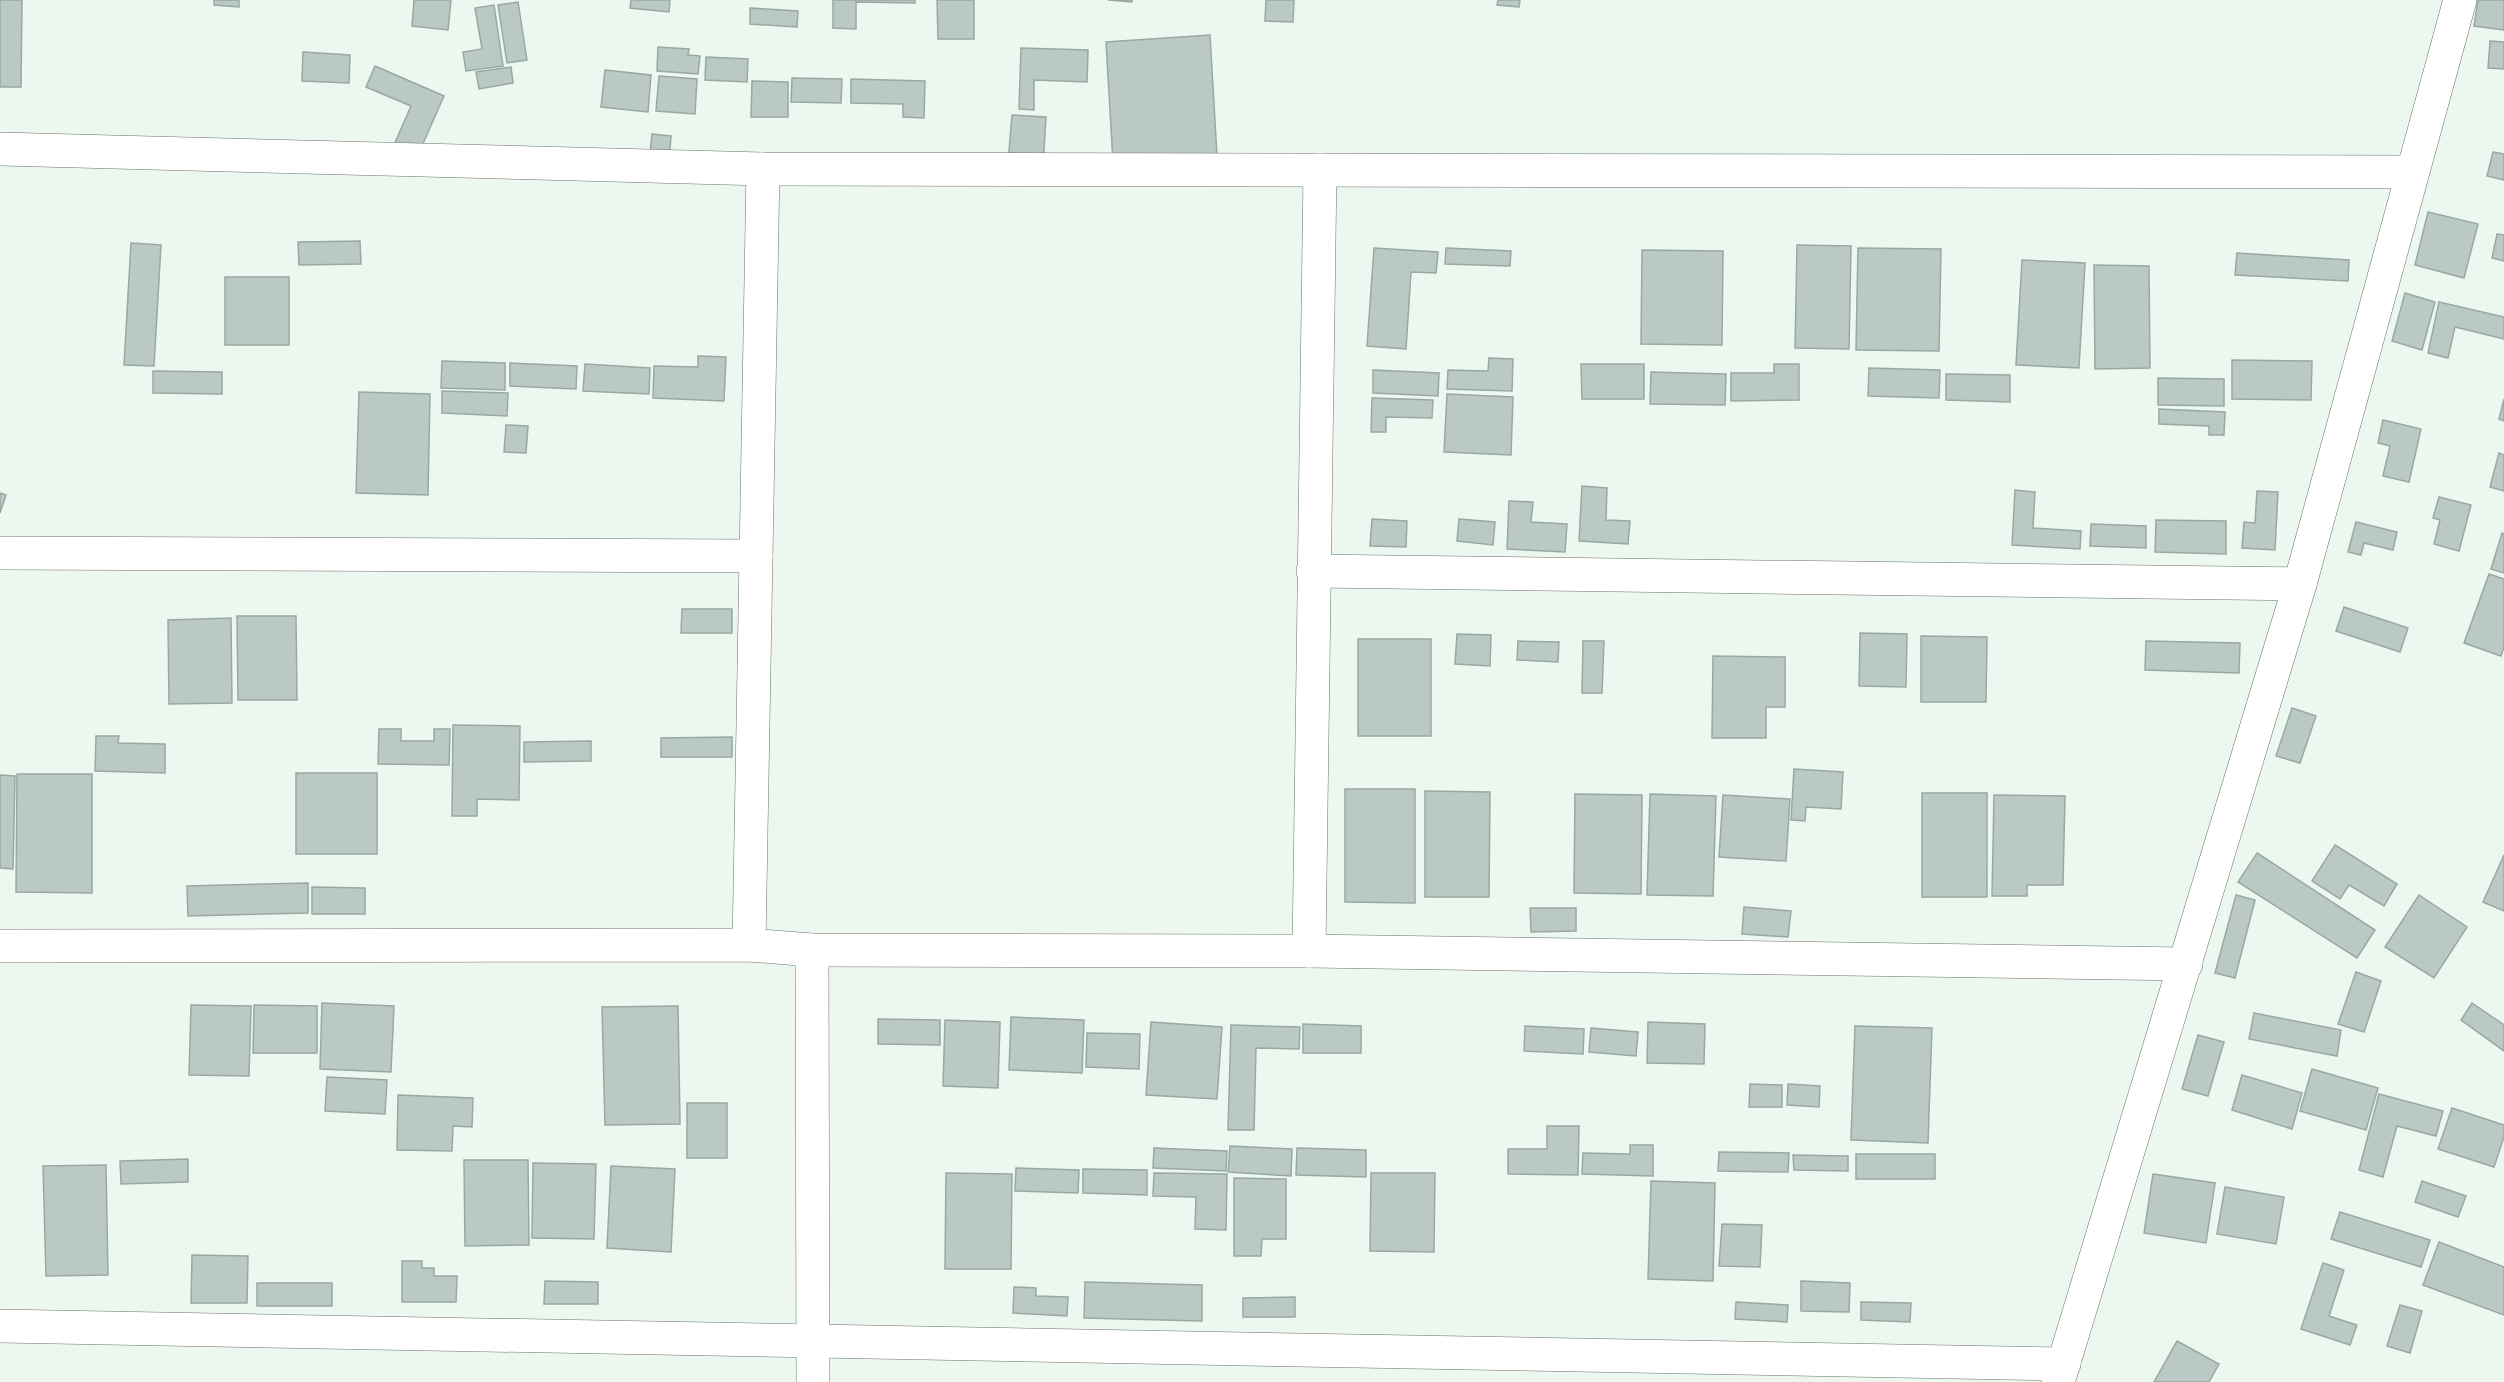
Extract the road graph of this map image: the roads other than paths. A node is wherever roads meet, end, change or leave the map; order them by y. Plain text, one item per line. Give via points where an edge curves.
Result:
1 (2460, 0) edge
2 (0, 149) edge
3 (763, 169) junction
4 (1320, 170) junction
5 (2411, 172) junction
6 (0, 553) edge
7 (756, 556) junction
8 (1313, 571) junction
9 (2300, 584) junction
10 (749, 945) junction
11 (0, 946) edge
12 (812, 950) junction
13 (1309, 951) junction
14 (2186, 964) junction
15 (0, 1326) edge
16 (813, 1341) junction
17 (2061, 1373) edge
18 (813, 1382) edge

1 - 5 street
2 - 3 street
3 - 4 street
3 - 7 street
4 - 5 street
4 - 8 street
5 - 9 street
6 - 7 street
7 - 10 street
8 - 9 street
8 - 13 street
9 - 14 street
10 - 11 street
10 - 12 street
12 - 13 street
12 - 16 street
13 - 14 street
14 - 17 street
15 - 16 street
16 - 17 street
16 - 18 street

